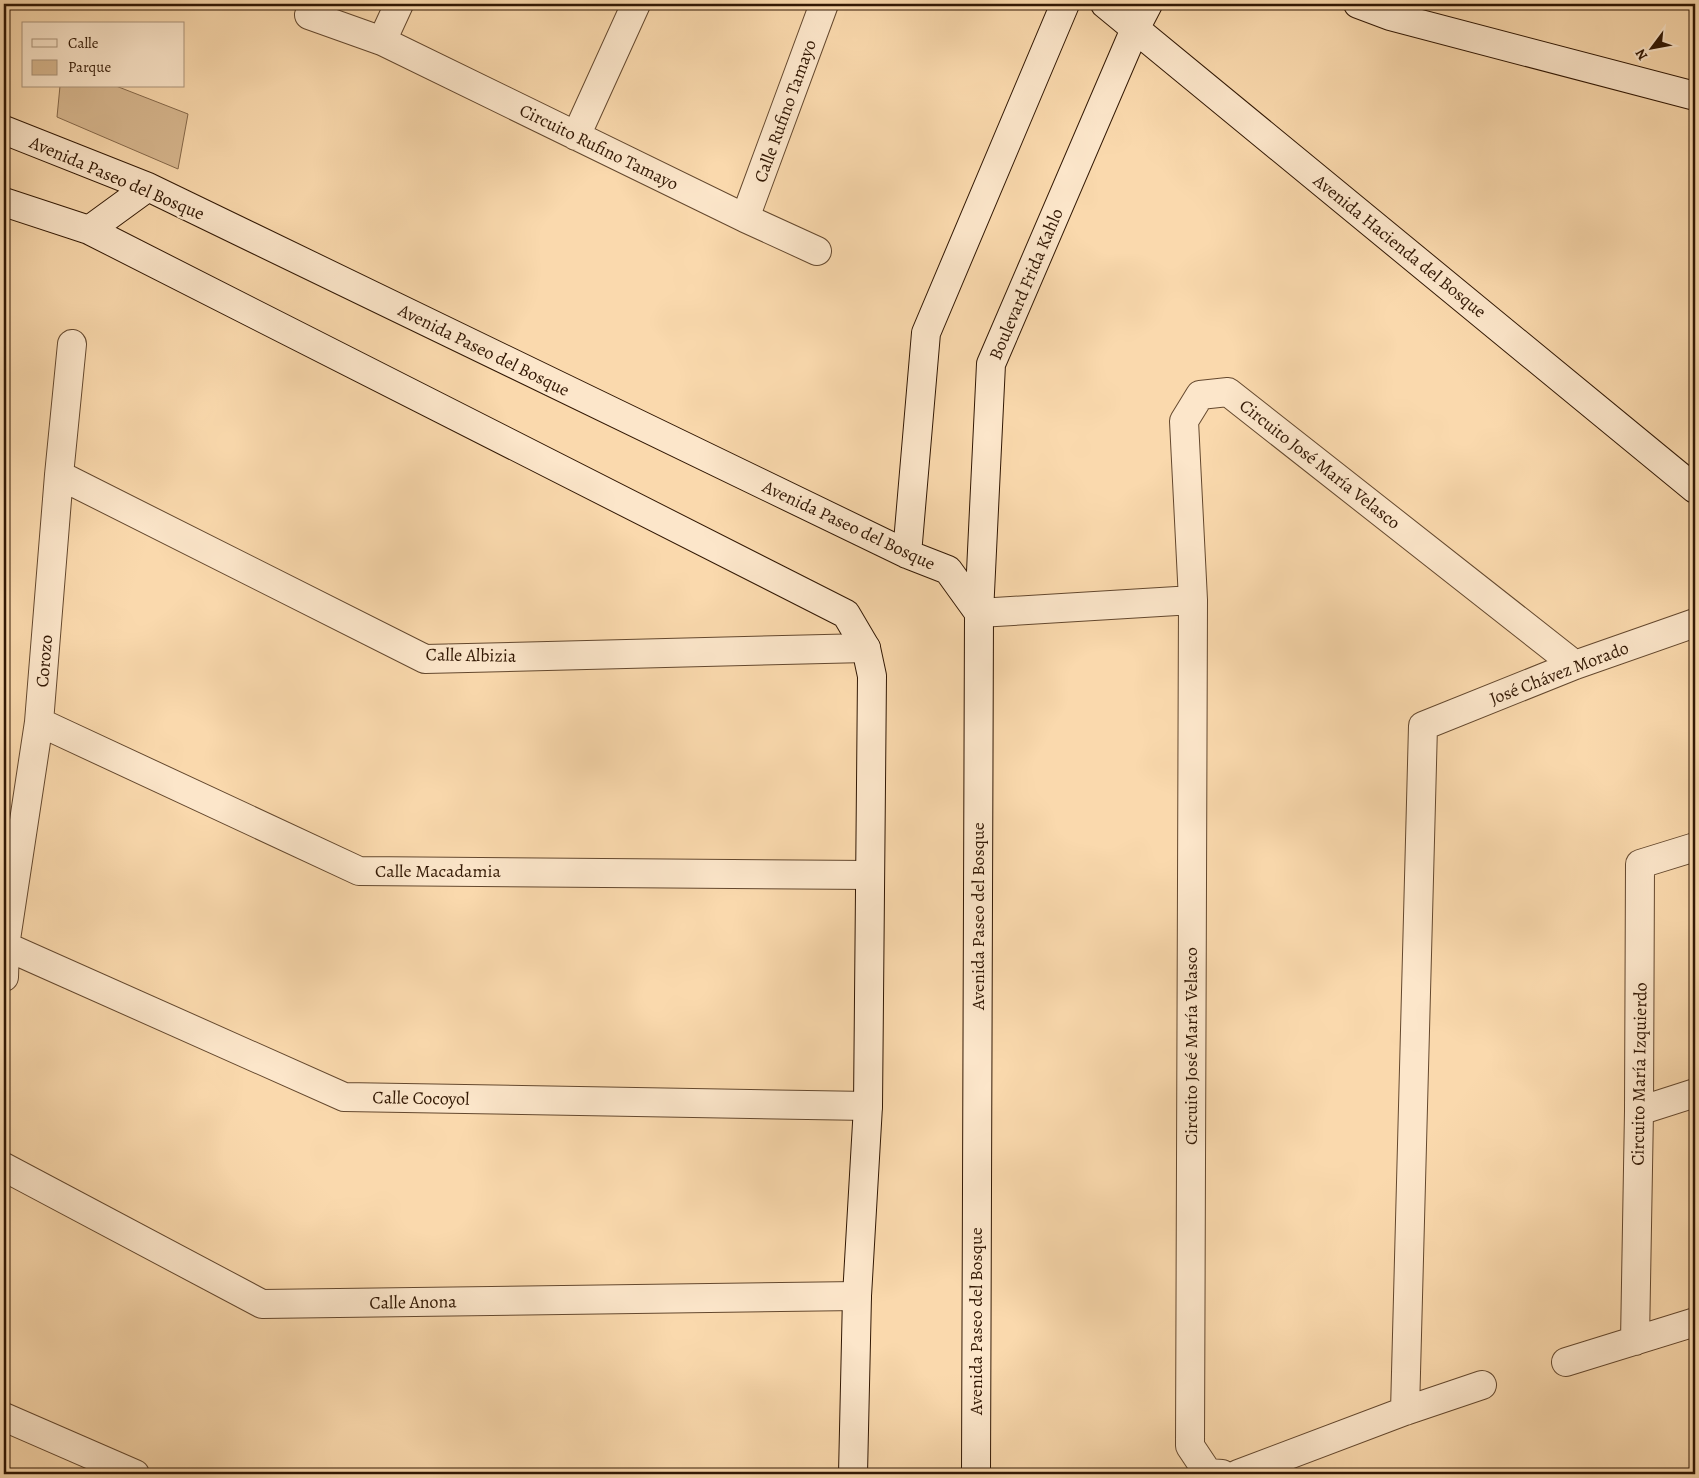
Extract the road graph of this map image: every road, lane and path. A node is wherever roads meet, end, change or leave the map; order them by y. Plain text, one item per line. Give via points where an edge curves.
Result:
1 (399, 4) edge
2 (636, 4) edge
3 (824, 4) edge
4 (1065, 4) edge
5 (1104, 4) edge
6 (1148, 4) edge
7 (1358, 4) edge
8 (309, 15) dead end
9 (1135, 29) junction
10 (382, 42) junction
11 (1695, 96) edge
12 (4, 130) edge
13 (576, 136) junction
14 (148, 187) junction
15 (4, 202) edge
16 (745, 218) junction
17 (89, 230) junction
18 (818, 251) dead end
19 (72, 344) dead end
20 (59, 476) junction
21 (1695, 489) edge
22 (907, 554) junction
23 (1193, 600) junction
24 (979, 613) junction
25 (1695, 623) edge
26 (866, 648) junction
27 (1575, 665) junction
28 (39, 722) junction
29 (1695, 848) edge
30 (870, 875) junction
31 (5, 946) junction
32 (4, 977) edge
33 (1695, 1094) edge
34 (868, 1106) junction
35 (1639, 1111) junction
36 (4, 1167) edge
37 (857, 1296) junction
38 (1695, 1322) edge
39 (1635, 1341) junction
40 (1566, 1362) dead end
41 (1482, 1384) dead end
42 (1404, 1411) junction
43 (4, 1417) edge
44 (135, 1474) edge
45 (853, 1474) edge
46 (976, 1474) edge
47 (1222, 1474) edge
48 (1238, 1474) edge

1 - 10 street
2 - 13 street
3 - 16 street, Calle Rufino Tamayo
4 - 22 street via 926,333
5 - 9 street, Avenida Hacienda del Bosque
6 - 9 street, Boulevard Frida Kahlo
7 - 11 street via 1390,16
8 - 10 street, Circuito Rufino Tamayo
9 - 21 street, Avenida Hacienda del Bosque
9 - 24 street, Boulevard Frida Kahlo via 991,364
10 - 13 street, Circuito Rufino Tamayo
12 - 14 street, Avenida Paseo del Bosque
13 - 16 street, Circuito Rufino Tamayo
14 - 17 street
14 - 22 street, Avenida Paseo del Bosque
15 - 17 street
16 - 18 street, Circuito Rufino Tamayo
17 - 26 street via 846,614
19 - 20 street, Corozo
20 - 26 street, Calle Albizia via 425,658
20 - 28 street, Corozo
22 - 24 street, Avenida Paseo del Bosque via 948,570
23 - 24 street
23 - 27 street, Circuito José María Velasco via 1184,421 1200,396 1228,392
23 - 47 street, Circuito José María Velasco via 1190,1446 1208,1473
24 - 46 street, Avenida Paseo del Bosque
25 - 27 street, José Chávez Morado
26 - 30 street via 872,676
27 - 42 street, José Chávez Morado via 1424,726
28 - 30 street, Calle Macadamia via 359,871
28 - 31 street, Corozo
29 - 35 street, Circuito María Izquierdo via 1640,864
30 - 34 street
31 - 32 street, Corozo
31 - 34 street, Calle Cocoyol via 344,1096
33 - 35 street
34 - 37 street
35 - 39 street, Circuito María Izquierdo
36 - 37 street, Calle Anona via 262,1304
37 - 45 street
38 - 39 street
39 - 40 street
41 - 42 street
42 - 48 street
43 - 44 street

